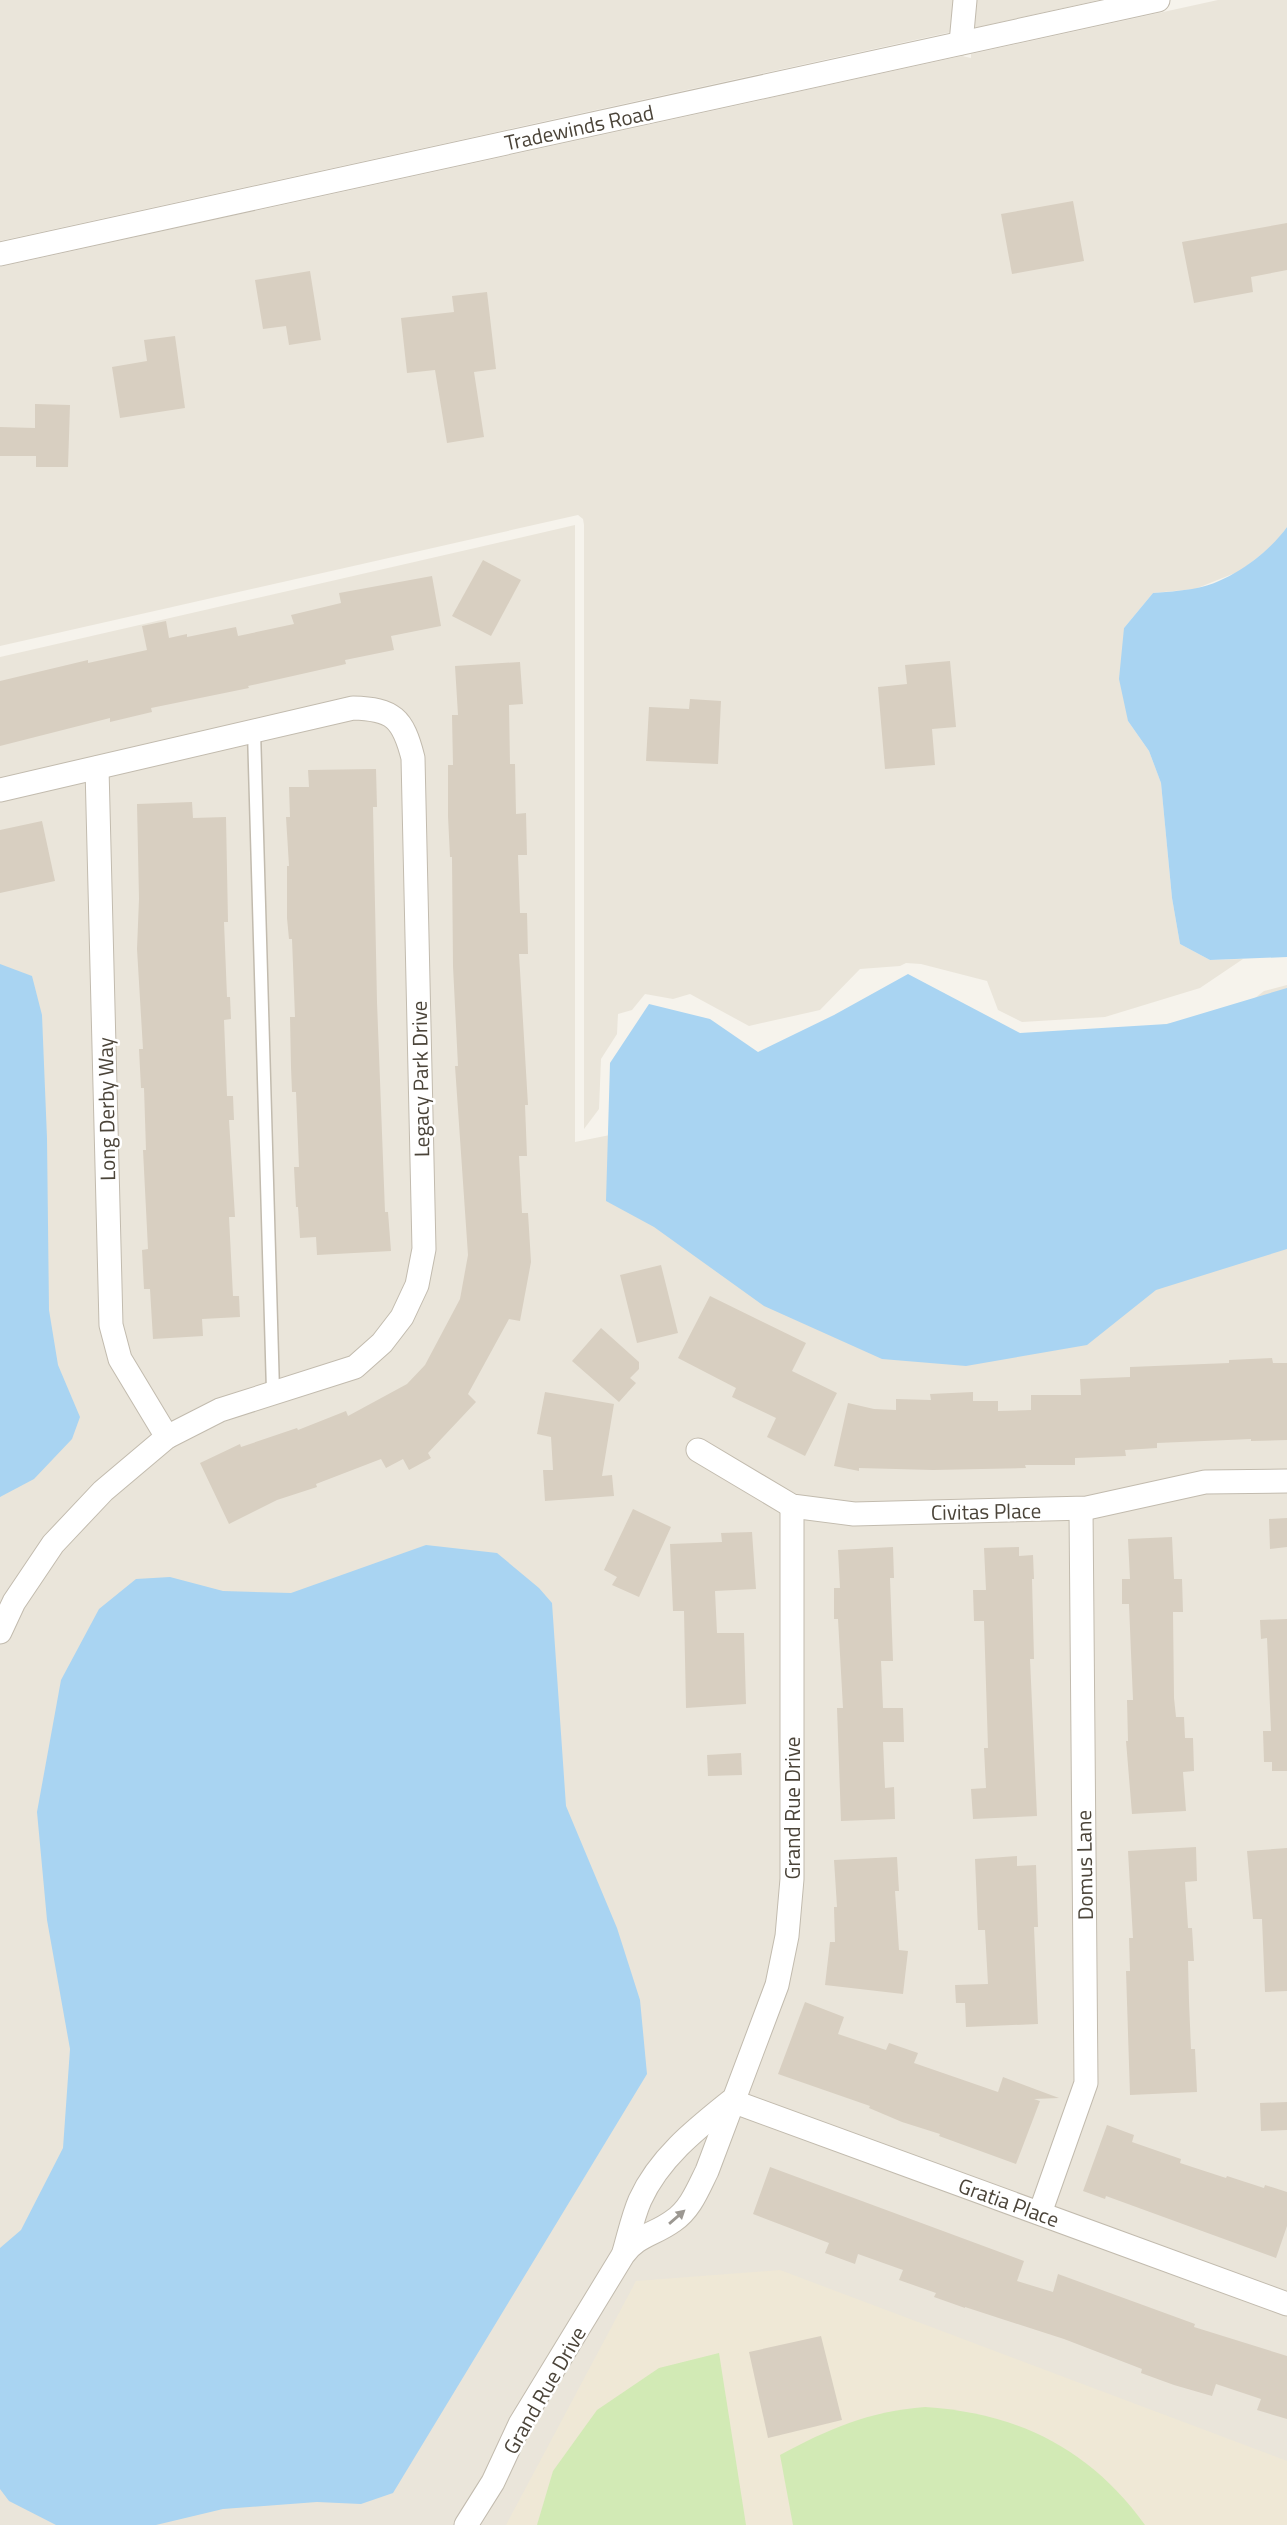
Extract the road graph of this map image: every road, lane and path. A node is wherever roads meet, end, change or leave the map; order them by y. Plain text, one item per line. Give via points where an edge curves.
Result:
1 (965, 0) edge
2 (1158, 0) edge
3 (961, 43) junction
4 (0, 254) edge
5 (254, 730) junction
6 (97, 768) junction
7 (0, 790) edge
8 (273, 1391) junction
9 (167, 1437) junction
10 (698, 1450) dead end
11 (1287, 1481) edge
12 (792, 1506) junction
13 (1081, 1508) junction
14 (0, 1632) edge
15 (732, 2101) junction
16 (1040, 2213) junction
17 (623, 2255) junction
18 (1287, 2304) edge
19 (466, 2525) edge

1 - 3 street
2 - 3 street, Tradewinds Road
3 - 4 street, Tradewinds Road
5 - 6 street, Legacy Park Drive
5 - 8 lane
5 - 8 street, Legacy Park Drive via 353,708 378,708 395,718 407,735 412,758 424,1249 417,1285 402,1317 355,1367
6 - 7 street, Legacy Park Drive
6 - 9 street, Long Derby Way via 111,1325 120,1359
8 - 9 street, Legacy Park Drive via 220,1410
9 - 14 street, Legacy Park Drive via 103,1491 52,1544
10 - 12 street, Civitas Place
11 - 13 street, Civitas Place via 1205,1482
12 - 13 street, Civitas Place via 854,1514
12 - 15 street, Grand Rue Drive via 790,1908 777,1985
13 - 16 street, Domus Lane via 1086,2083
15 - 16 street, Gratia Place
15 - 17 street, Grand Rue Drive via 680,2144 656,2174 640,2201
17 -> 15 street, Grand Rue Drive via 639,2238 685,2211 707,2171
16 - 18 street, Gratia Place
17 - 19 street, Grand Rue Drive via 520,2424 493,2482

